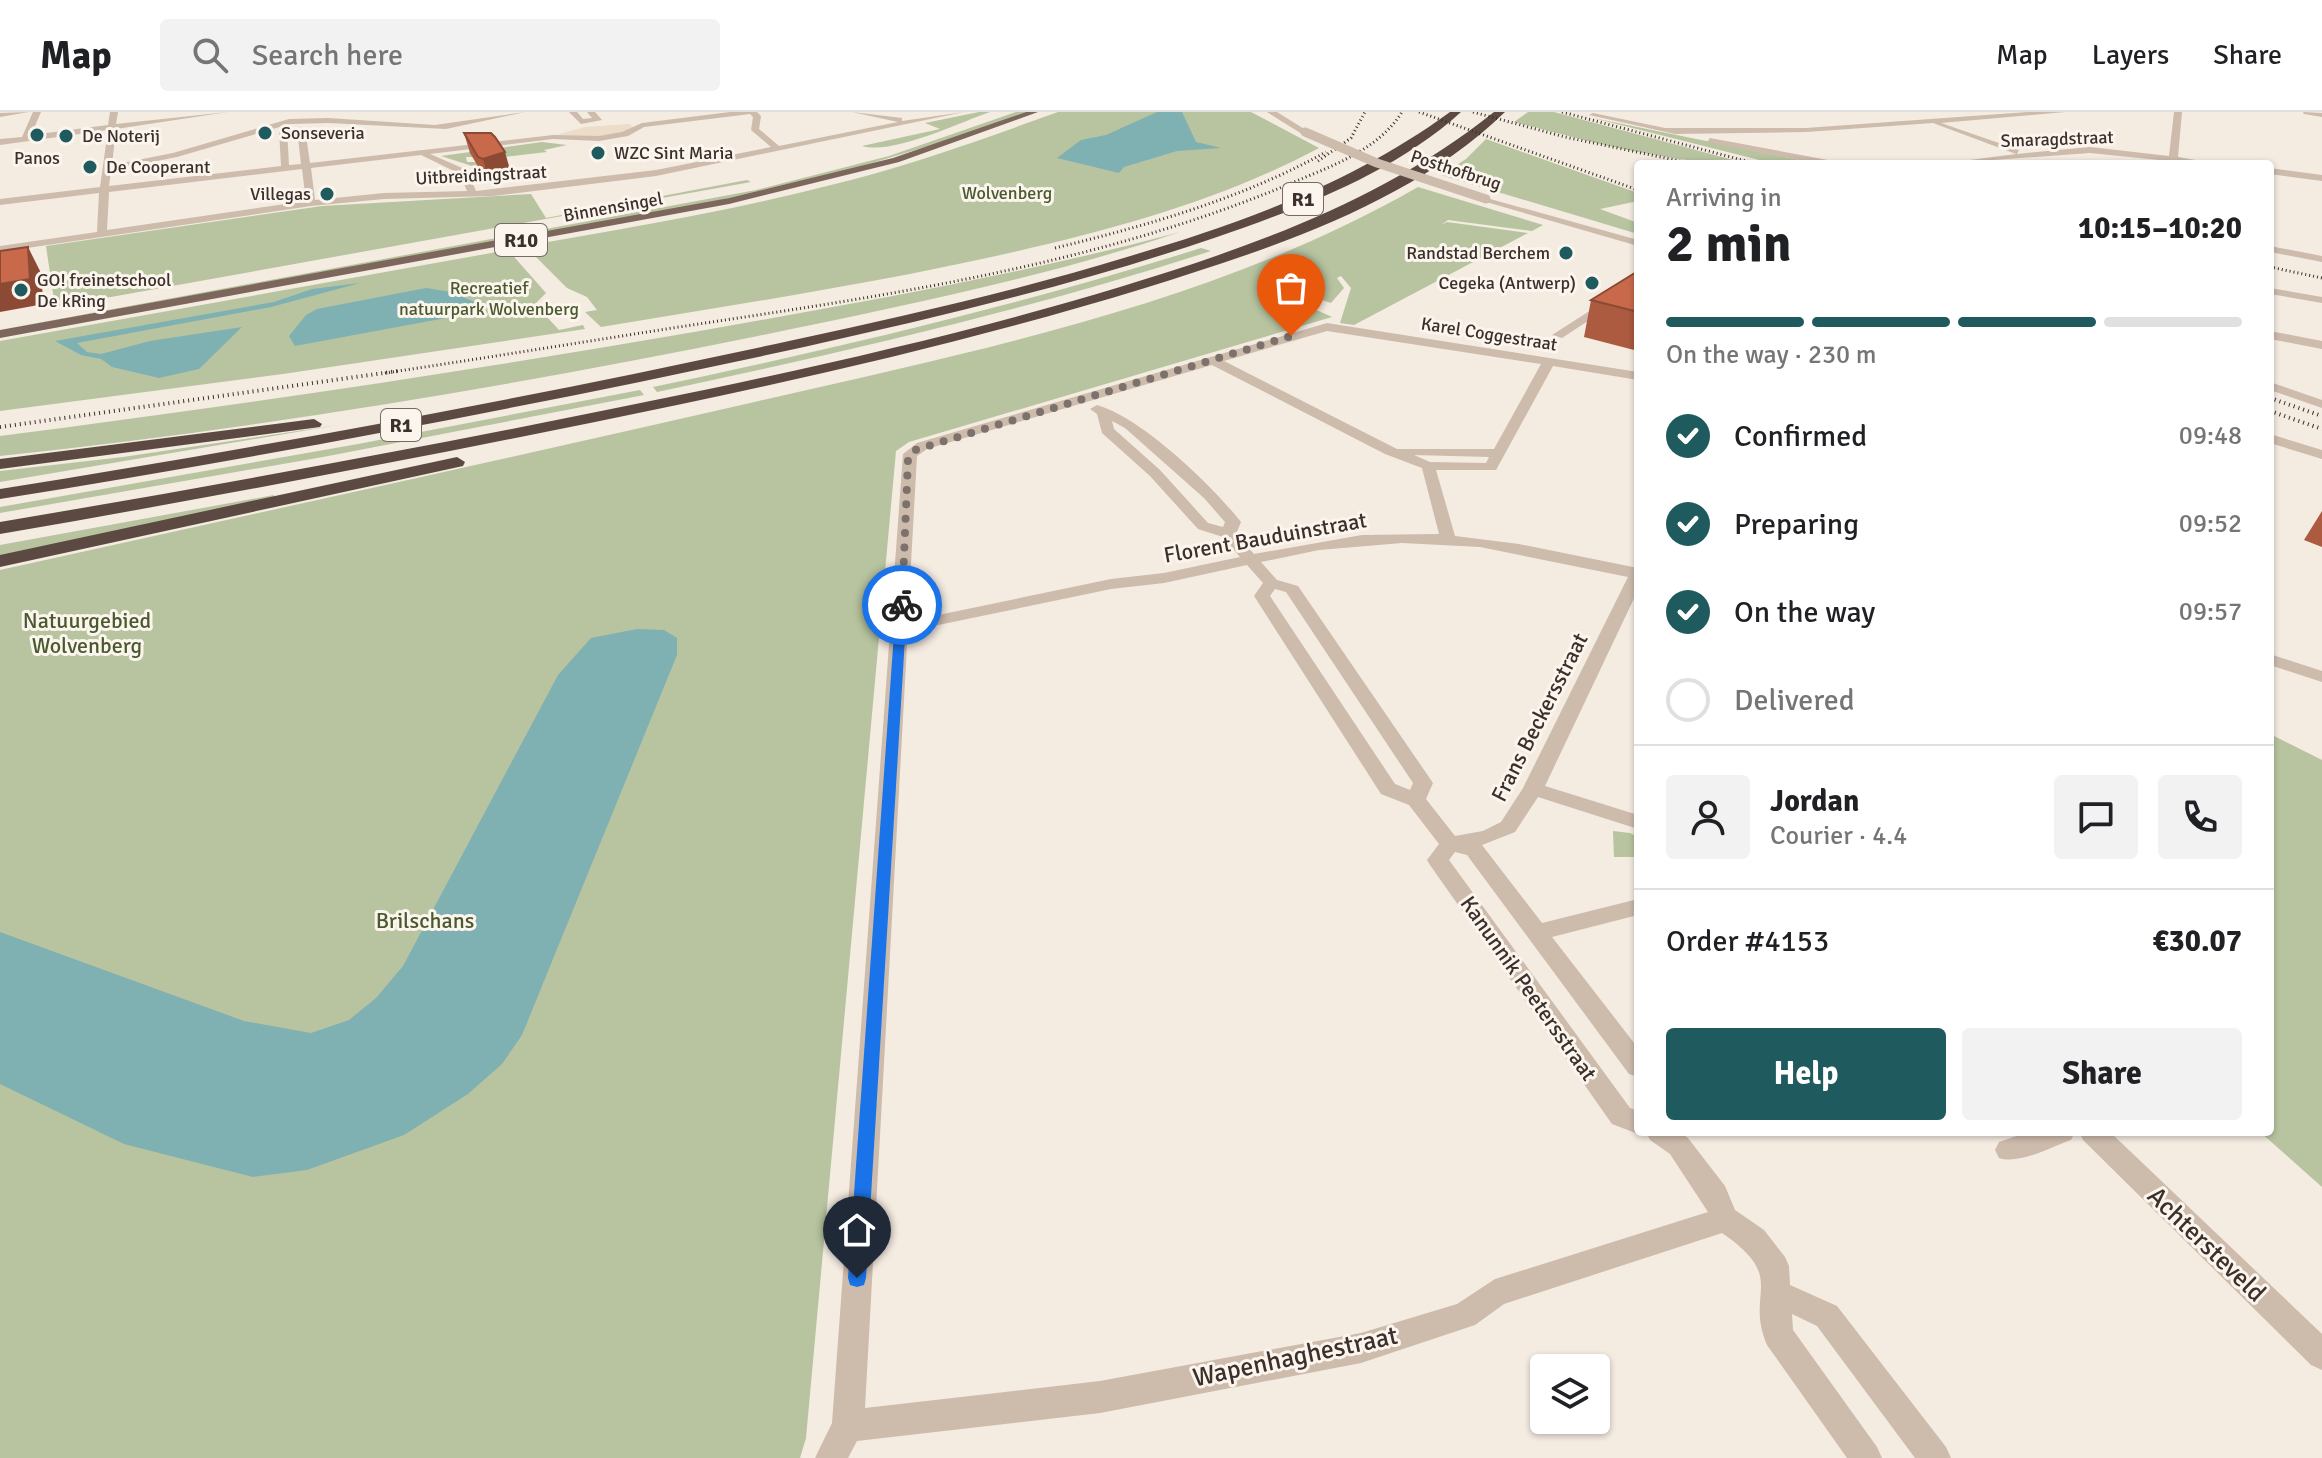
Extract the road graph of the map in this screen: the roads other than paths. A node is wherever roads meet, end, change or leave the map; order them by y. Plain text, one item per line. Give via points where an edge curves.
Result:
1 (25, 112) edge
2 (37, 112) edge
3 (114, 112) edge
4 (224, 112) edge
5 (521, 112) edge
6 (573, 112) edge
7 (591, 112) edge
8 (751, 112) edge
9 (856, 112) edge
10 (960, 112) edge
11 (1009, 112) edge
12 (1034, 112) edge
13 (1271, 112) edge
14 (1456, 112) edge
15 (1500, 112) edge
16 (2059, 112) edge
17 (2178, 112) edge
18 (2307, 112) edge
19 (1595, 113) edge
20 (1897, 113) edge
21 (0, 115) edge
22 (2322, 115) edge
23 (298, 120) edge
24 (1930, 121) junction
25 (1919, 122) junction
26 (439, 123) junction
27 (911, 123) junction
28 (113, 127) junction
29 (278, 127) junction
30 (1663, 130) junction
31 (25, 139) junction
32 (0, 142) edge
33 (778, 149) junction
34 (416, 152) junction
35 (2023, 155) junction
36 (1813, 160) edge
37 (1979, 160) edge
38 (2165, 160) edge
39 (2173, 160) edge
40 (304, 164) junction
41 (285, 167) junction
42 (108, 168) junction
43 (2274, 172) edge
44 (2322, 178) edge
45 (105, 189) junction
46 (470, 194) junction
47 (0, 202) edge
48 (311, 203) junction
49 (102, 232) junction
50 (1634, 242) edge
51 (0, 249) edge
52 (2274, 250) edge
53 (2322, 259) edge
54 (1634, 286) edge
55 (2274, 292) edge
56 (2322, 300) edge
57 (0, 324) edge
58 (0, 334) edge
59 (1558, 335) dead end
60 (2274, 336) edge
61 (794, 345) junction
62 (2322, 345) edge
63 (1213, 360) junction
64 (1549, 362) junction
65 (1634, 375) edge
66 (2274, 387) edge
67 (1082, 399) junction
68 (2322, 404) edge
69 (654, 405) junction
70 (1104, 414) junction
71 (2274, 437) edge
72 (1390, 451) junction
73 (1498, 453) junction
74 (2322, 455) edge
75 (0, 464) edge
76 (1428, 466) junction
77 (0, 494) edge
78 (0, 528) edge
79 (1228, 534) junction
80 (1448, 538) junction
81 (1249, 557) junction
82 (0, 561) edge
83 (1634, 573) edge
84 (1271, 583) junction
85 (1634, 591) edge
86 (1629, 612) edge
87 (901, 621) junction
88 (2274, 660) edge
89 (2322, 677) edge
90 (1533, 789) junction
91 (1416, 800) junction
92 (1634, 821) edge
93 (1450, 844) junction
94 (1634, 908) edge
95 (1536, 933) junction
96 (1634, 1062) edge
97 (1634, 1121) edge
98 (1665, 1136) edge
99 (2050, 1136) edge
100 (2096, 1136) edge
101 (2008, 1150) dead end
102 (1725, 1219) junction
103 (1777, 1293) junction
104 (2322, 1355) edge
105 (848, 1426) junction
106 (831, 1458) edge
107 (1866, 1458) edge
108 (1935, 1458) edge

1 - 21 street
2 - 31 street
3 - 28 street
4 - 28 street
5 - 26 street
6 - 7 street via 581,122 598,120
8 - 33 street via 757,116 755,130
8 - 34 street via 642,125 604,137 553,137
9 - 27 street
10 - 27 street, Uitbreidingstraat
11 - 57 main road, Binnensingel / R10 via 860,162 738,191
12 - 58 main road, Binnensingel / R10 via 905,157 746,198
13 - 50 street, Posthofbrug, bridge via 1377,163
14 - 61 highway, R1 via 1365,170 1212,234 1051,283
15 - 69 highway, R1 via 1460,145 1387,188 1325,219 1224,258 964,335
16 - 24 street
17 - 39 street
18 - 22 street
19 - 30 street
20 - 25 street
23 - 26 street
23 - 29 street
23 - 40 street
24 - 25 street
24 - 35 street
25 - 30 street via 1712,134
26 - 34 street
27 - 33 street, Uitbreidingstraat
28 - 31 street
28 - 42 street
29 - 41 street
29 - 42 street
30 - 36 street
31 - 32 street
33 - 46 street, Uitbreidingstraat via 656,173
34 - 40 street
34 - 46 street via 464,172
35 - 37 street, Smaragdstraat
35 - 38 street, Smaragdstraat via 2090,150
40 - 41 street
40 - 48 street
41 - 45 street
42 - 45 street
43 - 44 street
45 - 47 street
45 - 49 street
46 - 48 street, Uitbreidingstraat
48 - 49 street, Uitbreidingstraat
49 - 51 street, Uitbreidingstraat
52 - 53 street
54 - 59 street
55 - 56 street
60 - 62 street
61 - 75 highway via 276,430
61 - 77 highway, R1 via 526,402
63 - 64 street, Karel Coggestraat via 1334,327
63 - 67 street
63 - 72 street
64 - 65 street, Karel Coggestraat
64 - 73 street
66 - 68 street
67 - 70 street, Kanunnik Peetersstraat
67 - 87 street via 915,450 907,472
69 - 78 highway, R1
69 - 82 highway via 581,435
70 - 79 street, Kanunnik Peetersstraat via 1107,430 1203,526
70 - 79 street, Kanunnik Peetersstraat via 1130,425 1209,495 1233,522
71 - 74 street
72 - 73 street
72 - 76 street
73 - 76 street via 1491,467
76 - 80 street
79 - 81 street, Kanunnik Peetersstraat
80 - 81 street, Florent Bauduinstraat via 1378,538
80 - 83 street, Florent Bauduinstraat via 1516,545
81 - 84 street, Kanunnik Peetersstraat
81 - 87 street, Florent Bauduinstraat via 1226,566 924,623
84 - 91 street, Kanunnik Peetersstraat via 1292,589 1330,643 1423,783
84 - 91 street, Kanunnik Peetersstraat via 1262,596 1388,789
85 - 86 street, Frans Beckersstraat
86 - 90 street, Frans Beckersstraat
87 - 105 street
88 - 89 street
90 - 92 street
90 - 93 street, Frans Beckersstraat via 1508,827
91 - 93 street, Kanunnik Peetersstraat
93 - 95 street, Kanunnik Peetersstraat via 1474,850
93 - 97 street, Kanunnik Peetersstraat via 1438,860 1621,1116
94 - 95 street, Kanunnik Peetersstraat
95 - 96 street, Kanunnik Peetersstraat
98 - 102 street via 1697,1169
99 - 101 street
100 - 104 street, Achtersteveld
102 - 103 street via 1754,1239 1775,1266
102 - 105 street, Wapenhaghestraat via 1495,1293 1465,1315 1361,1348 1100,1397
103 - 107 street via 1778,1335
103 - 108 street via 1827,1316
105 - 106 street

